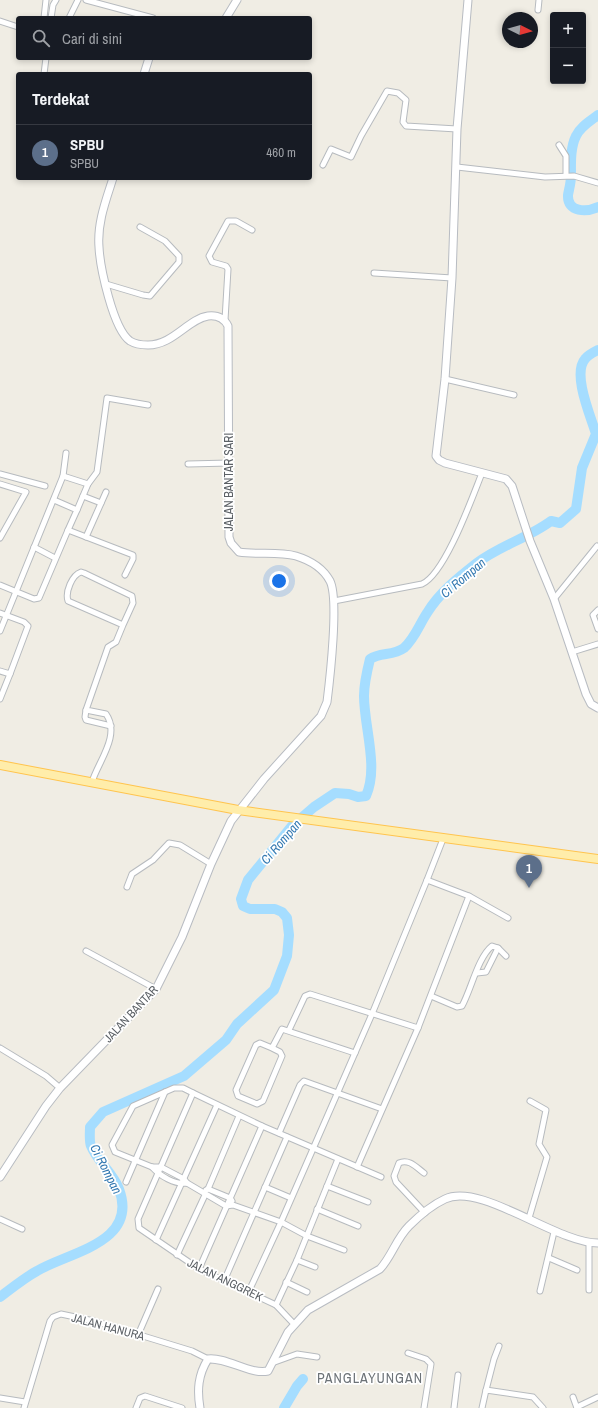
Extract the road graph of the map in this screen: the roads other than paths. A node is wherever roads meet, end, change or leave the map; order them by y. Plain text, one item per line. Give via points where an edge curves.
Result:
1 (46, 0) edge
2 (56, 0) edge
3 (78, 0) edge
4 (86, 0) edge
5 (237, 0) edge
6 (468, 0) edge
7 (539, 0) edge
8 (538, 10) dead end
9 (44, 16) edge
10 (51, 16) edge
11 (69, 16) edge
12 (146, 16) edge
13 (227, 16) edge
14 (0, 21) edge
15 (16, 26) edge
16 (46, 60) edge
17 (148, 60) edge
18 (44, 72) edge
19 (145, 72) edge
20 (457, 129) junction
21 (559, 145) dead end
22 (323, 165) dead end
23 (457, 167) junction
24 (569, 176) junction
25 (112, 180) edge
26 (598, 183) edge
27 (140, 227) dead end
28 (252, 230) dead end
29 (374, 273) dead end
30 (452, 278) junction
31 (106, 284) junction
32 (225, 320) junction
33 (445, 379) junction
34 (514, 395) dead end
35 (148, 406) dead end
36 (66, 453) dead end
37 (230, 463) junction
38 (188, 464) dead end
39 (482, 473) junction
40 (0, 474) edge
41 (63, 476) junction
42 (88, 484) junction
43 (1, 485) edge
44 (45, 486) dead end
45 (106, 492) dead end
46 (83, 496) junction
47 (54, 500) junction
48 (101, 503) junction
49 (77, 510) junction
50 (68, 530) junction
51 (86, 537) junction
52 (0, 538) edge
53 (597, 546) edge
54 (34, 547) junction
55 (55, 558) junction
56 (125, 575) dead end
57 (0, 585) edge
58 (15, 591) junction
59 (554, 599) junction
60 (334, 601) junction
61 (598, 610) edge
62 (0, 613) edge
63 (6, 615) junction
64 (123, 625) junction
65 (598, 627) edge
66 (0, 631) edge
67 (598, 644) edge
68 (572, 652) junction
69 (0, 670) edge
70 (10, 674) junction
71 (0, 699) edge
72 (598, 708) edge
73 (86, 710) junction
74 (111, 726) junction
75 (0, 765) edge
76 (92, 782) junction
77 (238, 810) junction
78 (443, 839) junction
79 (598, 859) edge
80 (211, 864) junction
81 (427, 880) junction
82 (127, 887) dead end
83 (469, 896) junction
84 (508, 918) dead end
85 (498, 948) junction
86 (86, 951) dead end
87 (506, 956) dead end
88 (477, 973) junction
89 (156, 989) junction
90 (431, 996) junction
91 (372, 1014) junction
92 (418, 1028) junction
93 (289, 1030) junction
94 (0, 1048) edge
95 (272, 1048) junction
96 (354, 1054) junction
97 (60, 1088) junction
98 (165, 1092) junction
99 (192, 1093) junction
100 (338, 1093) junction
101 (530, 1101) dead end
102 (217, 1105) junction
103 (382, 1109) junction
104 (240, 1116) junction
105 (262, 1126) junction
106 (279, 1133) junction
107 (287, 1137) junction
108 (313, 1148) junction
109 (338, 1159) junction
110 (135, 1161) junction
111 (152, 1167) junction
112 (161, 1167) junction
113 (357, 1167) junction
114 (158, 1173) junction
115 (424, 1173) dead end
116 (0, 1177) edge
117 (381, 1177) dead end
118 (126, 1182) dead end
119 (184, 1182) junction
120 (327, 1186) junction
121 (265, 1187) junction
122 (205, 1192) junction
123 (230, 1198) junction
124 (291, 1198) junction
125 (368, 1202) dead end
126 (233, 1205) junction
127 (226, 1206) junction
128 (317, 1209) junction
129 (255, 1213) junction
130 (424, 1213) junction
131 (529, 1218) junction
132 (0, 1220) edge
133 (280, 1222) junction
134 (358, 1226) dead end
135 (22, 1229) dead end
136 (554, 1232) junction
137 (307, 1236) junction
138 (156, 1240) junction
139 (589, 1243) junction
140 (598, 1243) edge
141 (344, 1250) dead end
142 (177, 1255) junction
143 (549, 1258) junction
144 (297, 1260) junction
145 (315, 1267) dead end
146 (200, 1269) junction
147 (577, 1270) dead end
148 (224, 1281) junction
149 (286, 1282) junction
150 (158, 1289) dead end
151 (590, 1290) dead end
152 (249, 1291) junction
153 (540, 1291) dead end
154 (307, 1292) dead end
155 (276, 1305) junction
156 (294, 1324) junction
157 (138, 1335) junction
158 (499, 1346) dead end
159 (408, 1353) dead end
160 (317, 1357) dead end
161 (208, 1359) junction
162 (272, 1363) junction
163 (458, 1375) dead end
164 (486, 1390) junction
165 (573, 1397) dead end
166 (598, 1397) edge
167 (0, 1398) edge
168 (25, 1405) edge
169 (136, 1408) edge
170 (182, 1408) edge
171 (200, 1408) edge
172 (424, 1408) edge
173 (454, 1408) edge
174 (482, 1408) edge
175 (543, 1408) edge
176 (577, 1408) edge

1 - 9 street
2 - 10 street
3 - 11 street
4 - 12 street
5 - 13 street
6 - 20 street
7 - 8 street
14 - 15 street
16 - 18 street
17 - 19 street
20 - 22 street via 406,126 403,122 406,100 398,93 387,91 351,157 331,149
20 - 23 street
21 - 24 street via 566,156
23 - 24 street via 545,177
23 - 30 street
24 - 26 street
25 - 31 street via 101,219 98,246
27 - 31 street via 165,241 179,256 179,262 150,296
28 - 32 street via 236,221 228,221 209,256 212,262 228,268
29 - 30 street
30 - 33 street
31 - 32 street via 115,317 125,336 136,343 149,345 170,339 202,318 216,316
32 - 37 street, JALAN BANTAR SARI via 228,326
33 - 34 street
33 - 39 street via 437,458 445,463
35 - 42 street via 108,397 97,470
36 - 41 street
37 - 38 street
37 - 60 street, JALAN BANTAR SARI via 229,537 234,549 250,554 294,556 310,561 330,580
39 - 59 street via 506,479 512,486 530,541
39 - 60 street via 451,545 427,582
40 - 44 street
41 - 42 street
41 - 47 street
42 - 46 street
43 - 52 street via 24,490 25,495
45 - 48 street
46 - 48 street
46 - 49 street
47 - 49 street
47 - 54 street
48 - 51 street
49 - 50 street
50 - 51 street
50 - 55 street
51 - 56 street via 133,555
53 - 59 street
54 - 55 street
54 - 58 street
55 - 58 street via 39,598 34,599
57 - 58 street
58 - 63 street
59 - 68 street
60 - 77 street, JALAN BANTAR SARI via 325,711
61 - 65 street via 593,615
62 - 63 street
63 - 66 street
63 - 70 street via 28,626
64 - 64 street via 68,601 67,594 75,575 84,573 132,596 133,603
64 - 73 street via 116,642 108,647
67 - 68 street
68 - 72 street via 589,701
69 - 70 street
70 - 71 street
73 - 74 street via 106,714
73 - 74 street via 86,720
74 - 76 street via 110,742
75 - 76 main road
76 - 77 main road
77 - 78 main road
77 - 80 street, JALAN BANTAR
78 - 79 main road
78 - 81 street
80 - 82 street via 180,844 169,843 153,860 132,874
80 - 89 street, JALAN BANTAR via 182,937
81 - 83 street
81 - 91 street
83 - 84 street
83 - 90 street
85 - 87 street
85 - 88 street via 486,972
85 - 88 street via 490,948
86 - 89 street
88 - 90 street via 462,1006 457,1007
89 - 97 street, JALAN BANTAR
90 - 92 street
91 - 92 street
91 - 93 street via 307,994
91 - 96 street
92 - 103 street
93 - 95 street via 281,1030
93 - 96 street
94 - 97 street via 46,1076
95 - 95 street via 256,1044 236,1090 238,1096 257,1104 262,1103 282,1056
96 - 100 street
97 - 116 street, JALAN BANTAR
98 - 99 street via 178,1087
98 - 110 street
98 - 110 street via 133,1106 112,1145 114,1151
99 - 102 street
99 - 112 street
100 - 103 street
100 - 106 street via 304,1081
100 - 108 street
101 - 131 street via 546,1110 539,1144 547,1157
102 - 104 street
102 - 119 street
103 - 113 street
104 - 105 street
104 - 122 street
105 - 106 street
105 - 123 street
106 - 107 street
107 - 108 street
107 - 121 street
108 - 109 street
108 - 124 street
109 - 113 street
109 - 120 street
110 - 111 street
110 - 118 street
111 - 112 street
111 - 114 street
112 - 114 street
112 - 119 street
113 - 117 street
114 - 119 street
114 - 138 street, JALAN ANGGREK via 138,1222 139,1228
115 - 130 street via 404,1161 399,1163 394,1176 396,1182
119 - 122 street
119 - 138 street
120 - 125 street
120 - 128 street
121 - 124 street
121 - 129 street
122 - 123 street
122 - 127 street
122 - 142 street
123 - 126 street
123 - 127 street
124 - 133 street
126 - 127 street
126 - 129 street
127 - 146 street
128 - 134 street
128 - 137 street
129 - 133 street
129 - 148 street
130 - 131 street via 445,1198 453,1196 480,1199
130 - 156 street via 399,1238 380,1269 308,1310
131 - 136 street
132 - 135 street
133 - 137 street
133 - 152 street
136 - 139 street
136 - 143 street
137 - 141 street
137 - 144 street
138 - 142 street, JALAN ANGGREK
139 - 140 street
139 - 151 street
142 - 146 street, JALAN ANGGREK
143 - 147 street
143 - 153 street
144 - 145 street
144 - 149 street
146 - 148 street, JALAN ANGGREK
148 - 152 street, JALAN ANGGREK
149 - 154 street
149 - 155 street
150 - 157 street
152 - 155 street, JALAN ANGGREK
155 - 156 street, JALAN ANGGREK
156 - 162 street
157 - 161 street, JALAN HANURA via 192,1351
157 - 168 street, JALAN HANURA via 61,1314 53,1317 44,1337
158 - 164 street
159 - 172 street via 428,1360 431,1364
160 - 162 street via 297,1354
161 - 162 street via 218,1359 265,1372 270,1369
161 - 171 street via 199,1377
163 - 173 street
164 - 174 street
164 - 175 street via 533,1397
165 - 176 street
166 - 176 street
167 - 168 street
169 - 170 street via 140,1398 145,1396

